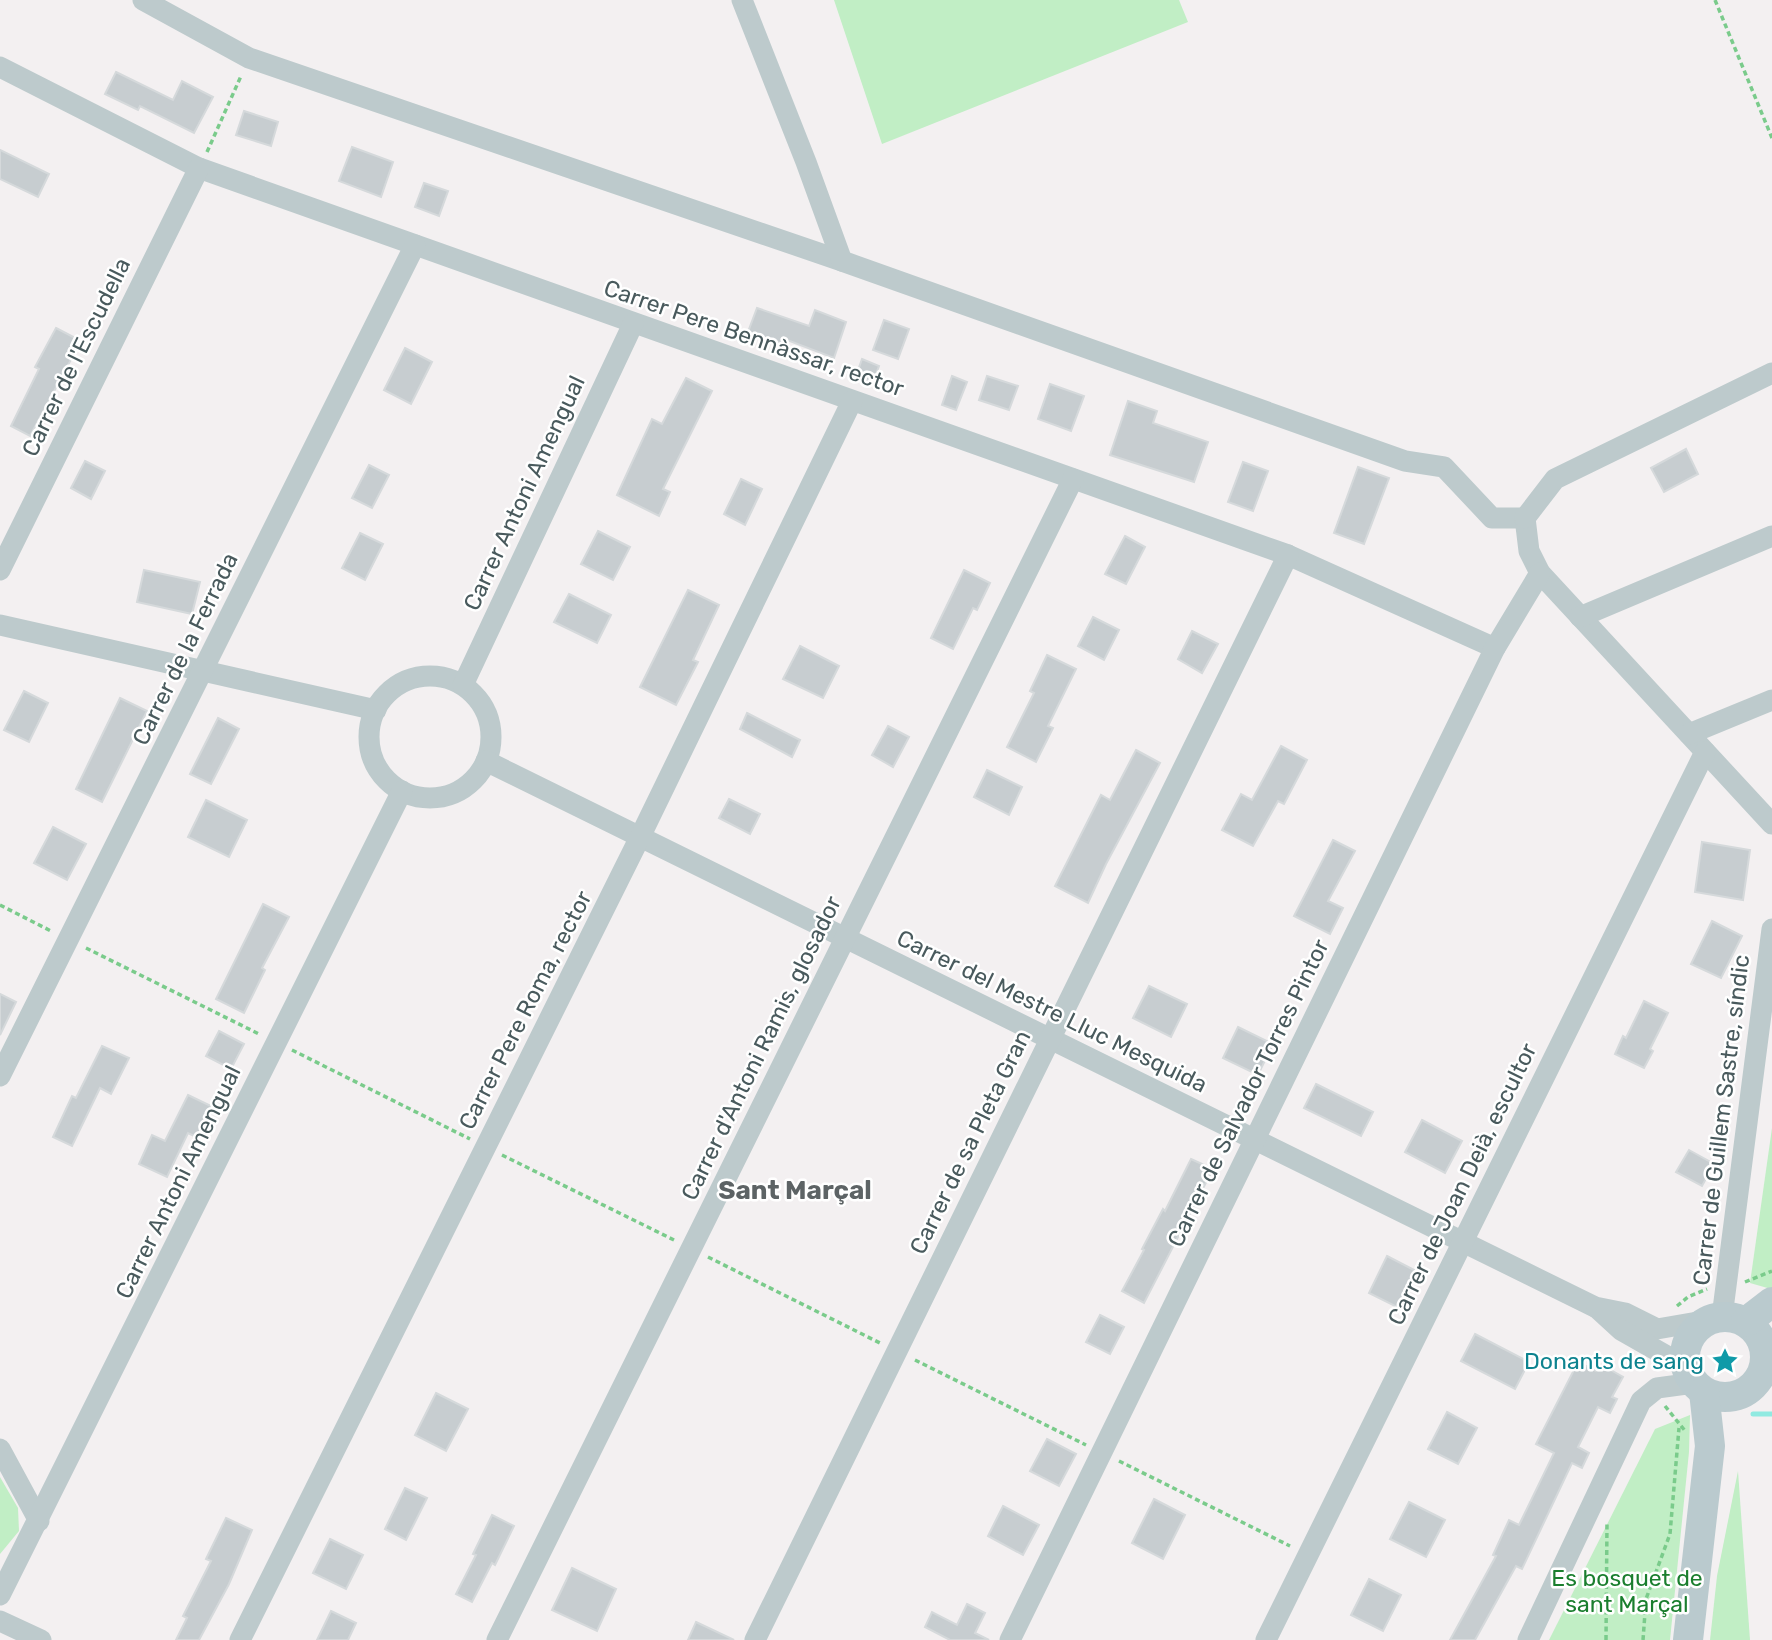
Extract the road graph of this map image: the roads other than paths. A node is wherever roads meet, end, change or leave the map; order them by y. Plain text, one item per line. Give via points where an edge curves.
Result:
1 (144, 0) edge
2 (742, 0) edge
3 (0, 68) edge
4 (199, 168) junction
5 (415, 244) junction
6 (842, 261) junction
7 (633, 324) junction
8 (1772, 373) edge
9 (852, 401) junction
10 (1073, 479) junction
11 (1525, 518) junction
12 (1772, 536) edge
13 (1288, 555) junction
14 (0, 570) edge
15 (1540, 573) junction
16 (1580, 617) junction
17 (0, 625) edge
18 (1495, 648) junction
19 (204, 671) junction
20 (463, 685) junction
21 (1772, 700) edge
22 (376, 710) junction
23 (1689, 734) junction
24 (1705, 752) junction
25 (486, 761) junction
26 (401, 791) junction
27 (1772, 824) edge
28 (640, 837) junction
29 (1772, 929) edge
30 (845, 938) junction
31 (1049, 1039) junction
32 (0, 1076) edge
33 (1255, 1140) junction
34 (1462, 1242) junction
35 (1772, 1302) edge
36 (1595, 1307) junction
37 (1726, 1320) junction
38 (1769, 1344) edge
39 (1695, 1381) junction
40 (1737, 1396) junction
41 (1710, 1446) junction
42 (0, 1450) edge
43 (39, 1521) junction
44 (0, 1595) edge
45 (0, 1621) edge
46 (41, 1640) edge
47 (240, 1640) edge
48 (497, 1640) edge
49 (755, 1640) edge
50 (1010, 1640) edge
51 (1266, 1640) edge
52 (1528, 1640) edge
53 (1688, 1640) edge

1 - 6 street via 249,58
2 - 6 street
3 - 4 street, Carrer Pere Bennàssar, rector
4 - 5 street, Carrer Pere Bennàssar, rector
4 - 14 street, Carrer de l'Escudella
5 - 7 street, Carrer Pere Bennàssar, rector
5 - 19 street, Carrer de la Ferrada
6 - 11 street via 1405,461 1444,467 1492,518
7 - 9 street, Carrer Pere Bennàssar, rector
7 - 20 street, Carrer Antoni Amengual
8 - 11 street via 1555,479
9 - 10 street, Carrer Pere Bennàssar, rector
9 - 28 street, Carrer Pere Roma, rector
10 - 13 street, Carrer Pere Bennàssar, rector
10 - 30 street, Carrer d'Antoni Ramis, glosador
11 - 15 street via 1529,551
12 - 16 street
13 - 18 street, Carrer Pere Bennàssar, rector
13 - 31 street, Carrer de sa Pleta Gran
15 - 16 street
15 - 18 street, Carrer de Salvador Torres Pintor
16 - 23 street
17 - 19 street
18 - 33 street, Carrer de Salvador Torres Pintor
19 - 22 street
19 - 32 street, Carrer de la Ferrada
20 - 22 street via 444,677 424,676 388,693
20 - 25 street via 481,703 491,727
21 - 23 street
22 - 26 street via 370,746 387,780
23 - 24 street
24 - 27 street
24 - 34 street, Carrer de Joan Deià, escultor
25 - 26 street via 460,790 440,797
25 - 28 street, Carrer del Mestre Lluc Mesquida
26 - 43 street, Carrer Antoni Amengual
28 - 30 street, Carrer del Mestre Lluc Mesquida
28 - 47 street, Carrer Pere Roma, rector
29 - 37 street, Carrer de Guillem Sastre, síndic
30 - 31 street, Carrer del Mestre Lluc Mesquida
30 - 48 street, Carrer d'Antoni Ramis, glosador
31 - 33 street, Carrer del Mestre Lluc Mesquida
31 - 49 street, Carrer de sa Pleta Gran
33 - 34 street, Carrer del Mestre Lluc Mesquida
33 - 50 street, Carrer de Salvador Torres Pintor
34 - 36 street, Carrer del Mestre Lluc Mesquida
34 - 51 street, Carrer de Joan Deià, escultor
35 - 37 street
36 - 37 street, Carrer del Mestre Lluc Mesquida via 1625,1313 1657,1329
36 - 39 street, Carrer del Mestre Lluc Mesquida
37 - 38 street via 1756,1330
37 - 39 street via 1697,1328 1689,1340 1685,1353
38 - 40 street via 1762,1374
39 - 40 street via 1726,1398
39 - 41 street
39 - 52 street via 1657,1388 1641,1401
40 - 41 street
41 - 53 street
42 - 43 street
43 - 44 street, Carrer Antoni Amengual
45 - 46 street

